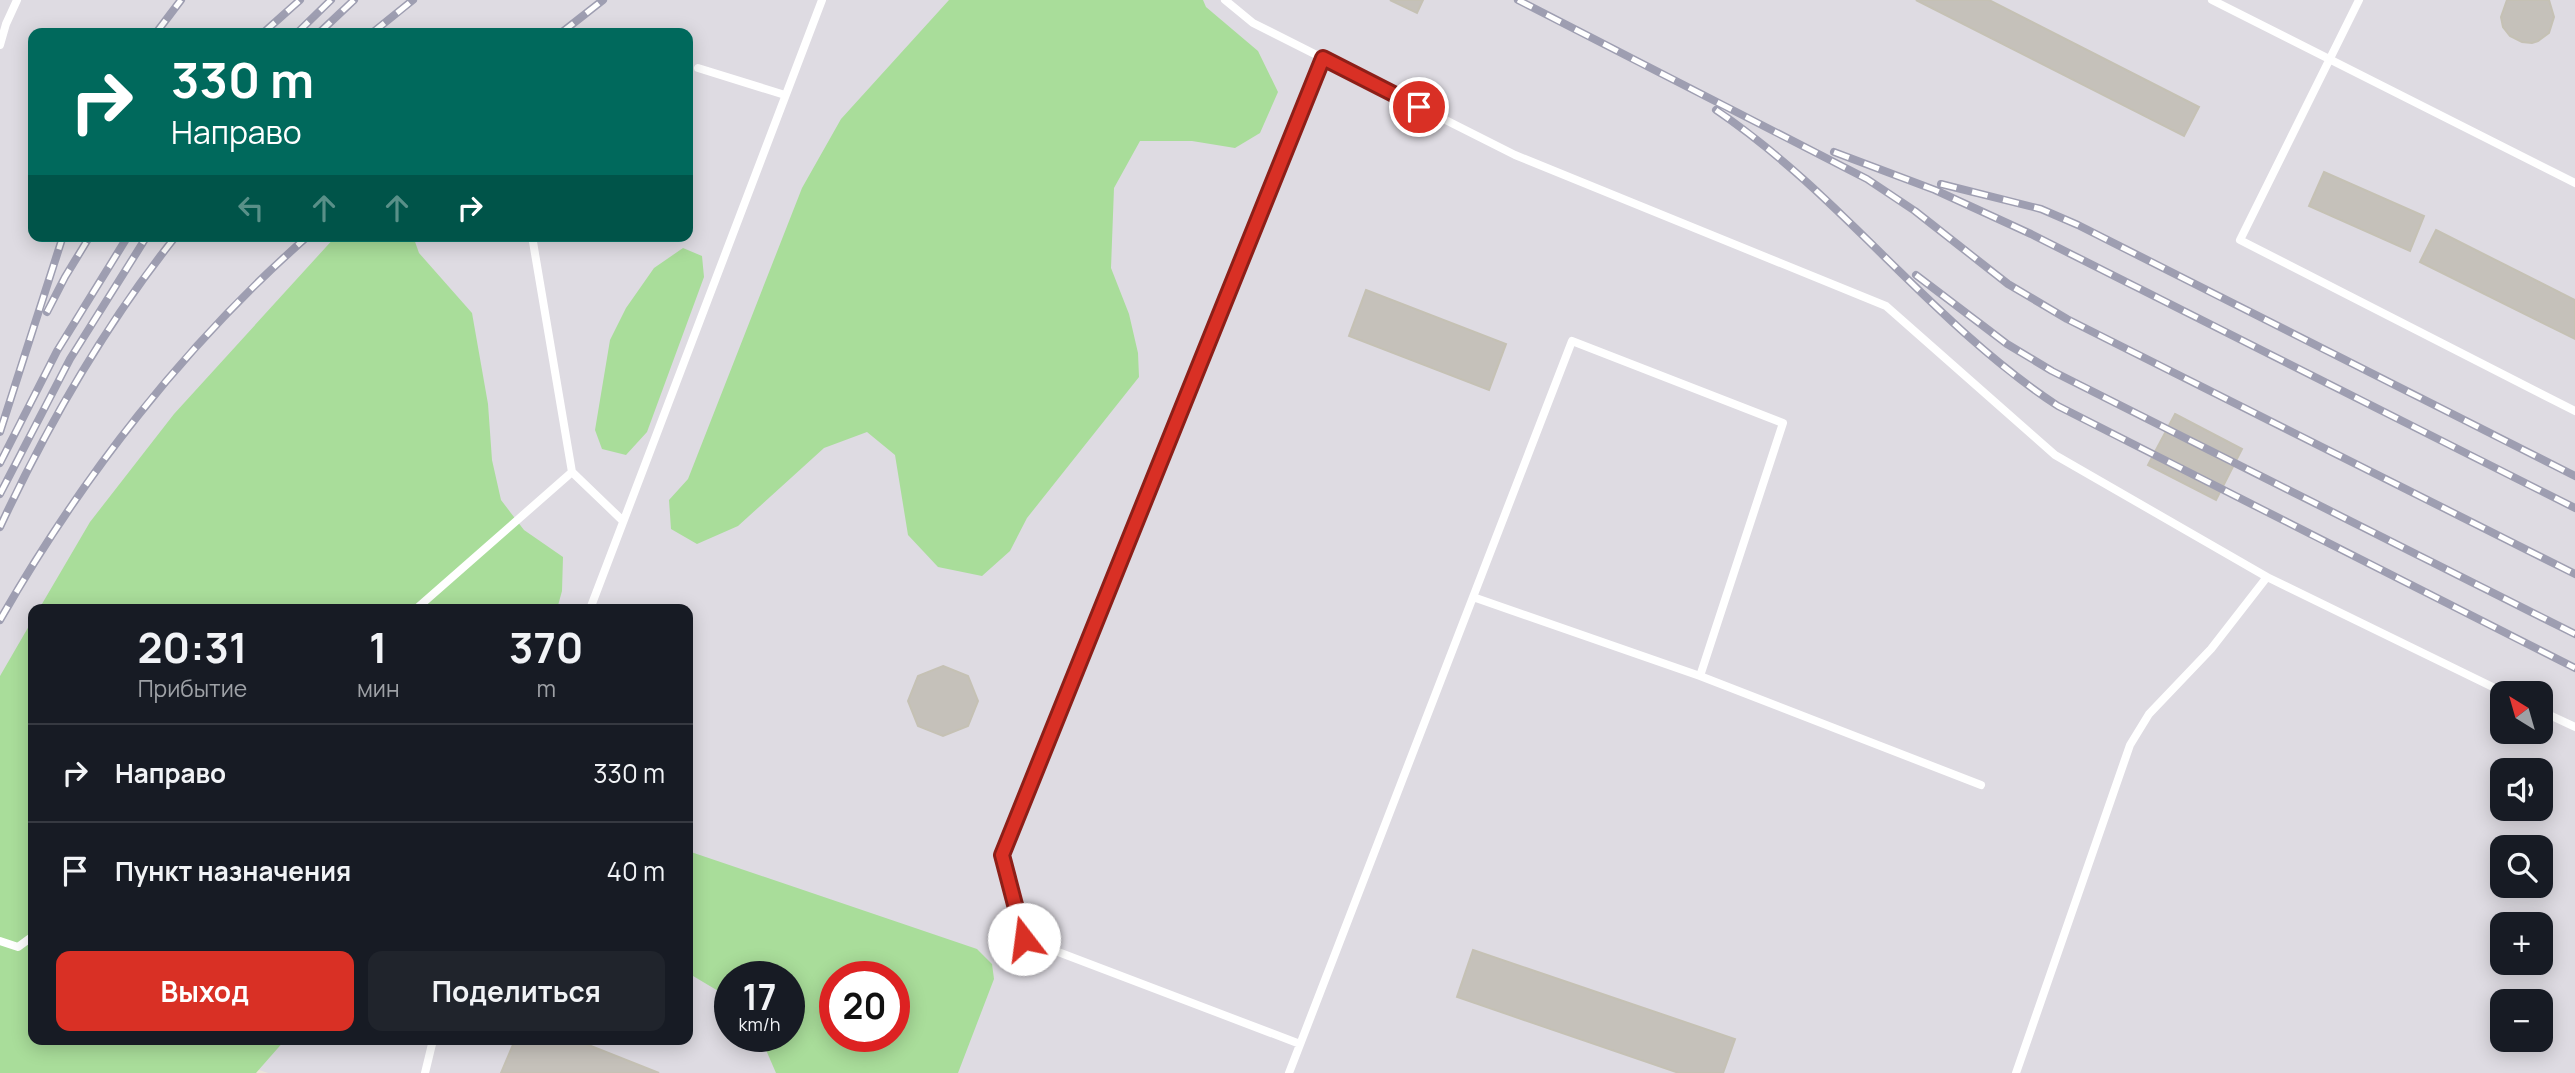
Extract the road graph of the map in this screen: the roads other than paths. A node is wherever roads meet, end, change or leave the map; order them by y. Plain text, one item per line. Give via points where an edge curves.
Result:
1 (17, 0) edge
2 (821, 0) edge
3 (1225, 0) edge
4 (2212, 0) edge
5 (2359, 0) edge
6 (0, 45) edge
7 (1323, 58) junction
8 (2329, 61) junction
9 (698, 68) dead end
10 (785, 95) junction
11 (2575, 183) edge
12 (533, 242) edge
13 (2575, 411) edge
14 (572, 472) junction
15 (623, 521) junction
16 (2267, 577) junction
17 (1472, 597) junction
18 (422, 604) edge
19 (592, 604) edge
20 (1700, 676) junction
21 (2490, 686) edge
22 (2553, 717) edge
23 (2575, 727) edge
24 (1981, 785) dead end
25 (28, 940) edge
26 (0, 941) edge
27 (1300, 1044) junction
28 (432, 1045) edge
29 (425, 1073) edge
30 (1289, 1073) edge
31 (2016, 1073) edge

1 - 6 lane
2 - 10 lane
3 - 7 lane via 1253,23
4 - 8 lane
5 - 8 lane
7 - 16 lane via 1516,156 1886,306 2055,455
7 - 27 lane via 1002,855 1024,939
8 - 11 lane
8 - 13 lane via 2240,240
9 - 10 lane
10 - 15 lane
12 - 14 lane
14 - 15 lane
14 - 18 lane
15 - 19 lane
16 - 21 lane
16 - 31 lane via 2211,649 2149,714 2130,745
17 - 20 lane
17 - 20 lane via 1572,341 1783,423
17 - 27 lane
20 - 24 lane
22 - 23 lane
25 - 26 lane via 18,947
27 - 30 lane
28 - 29 lane

